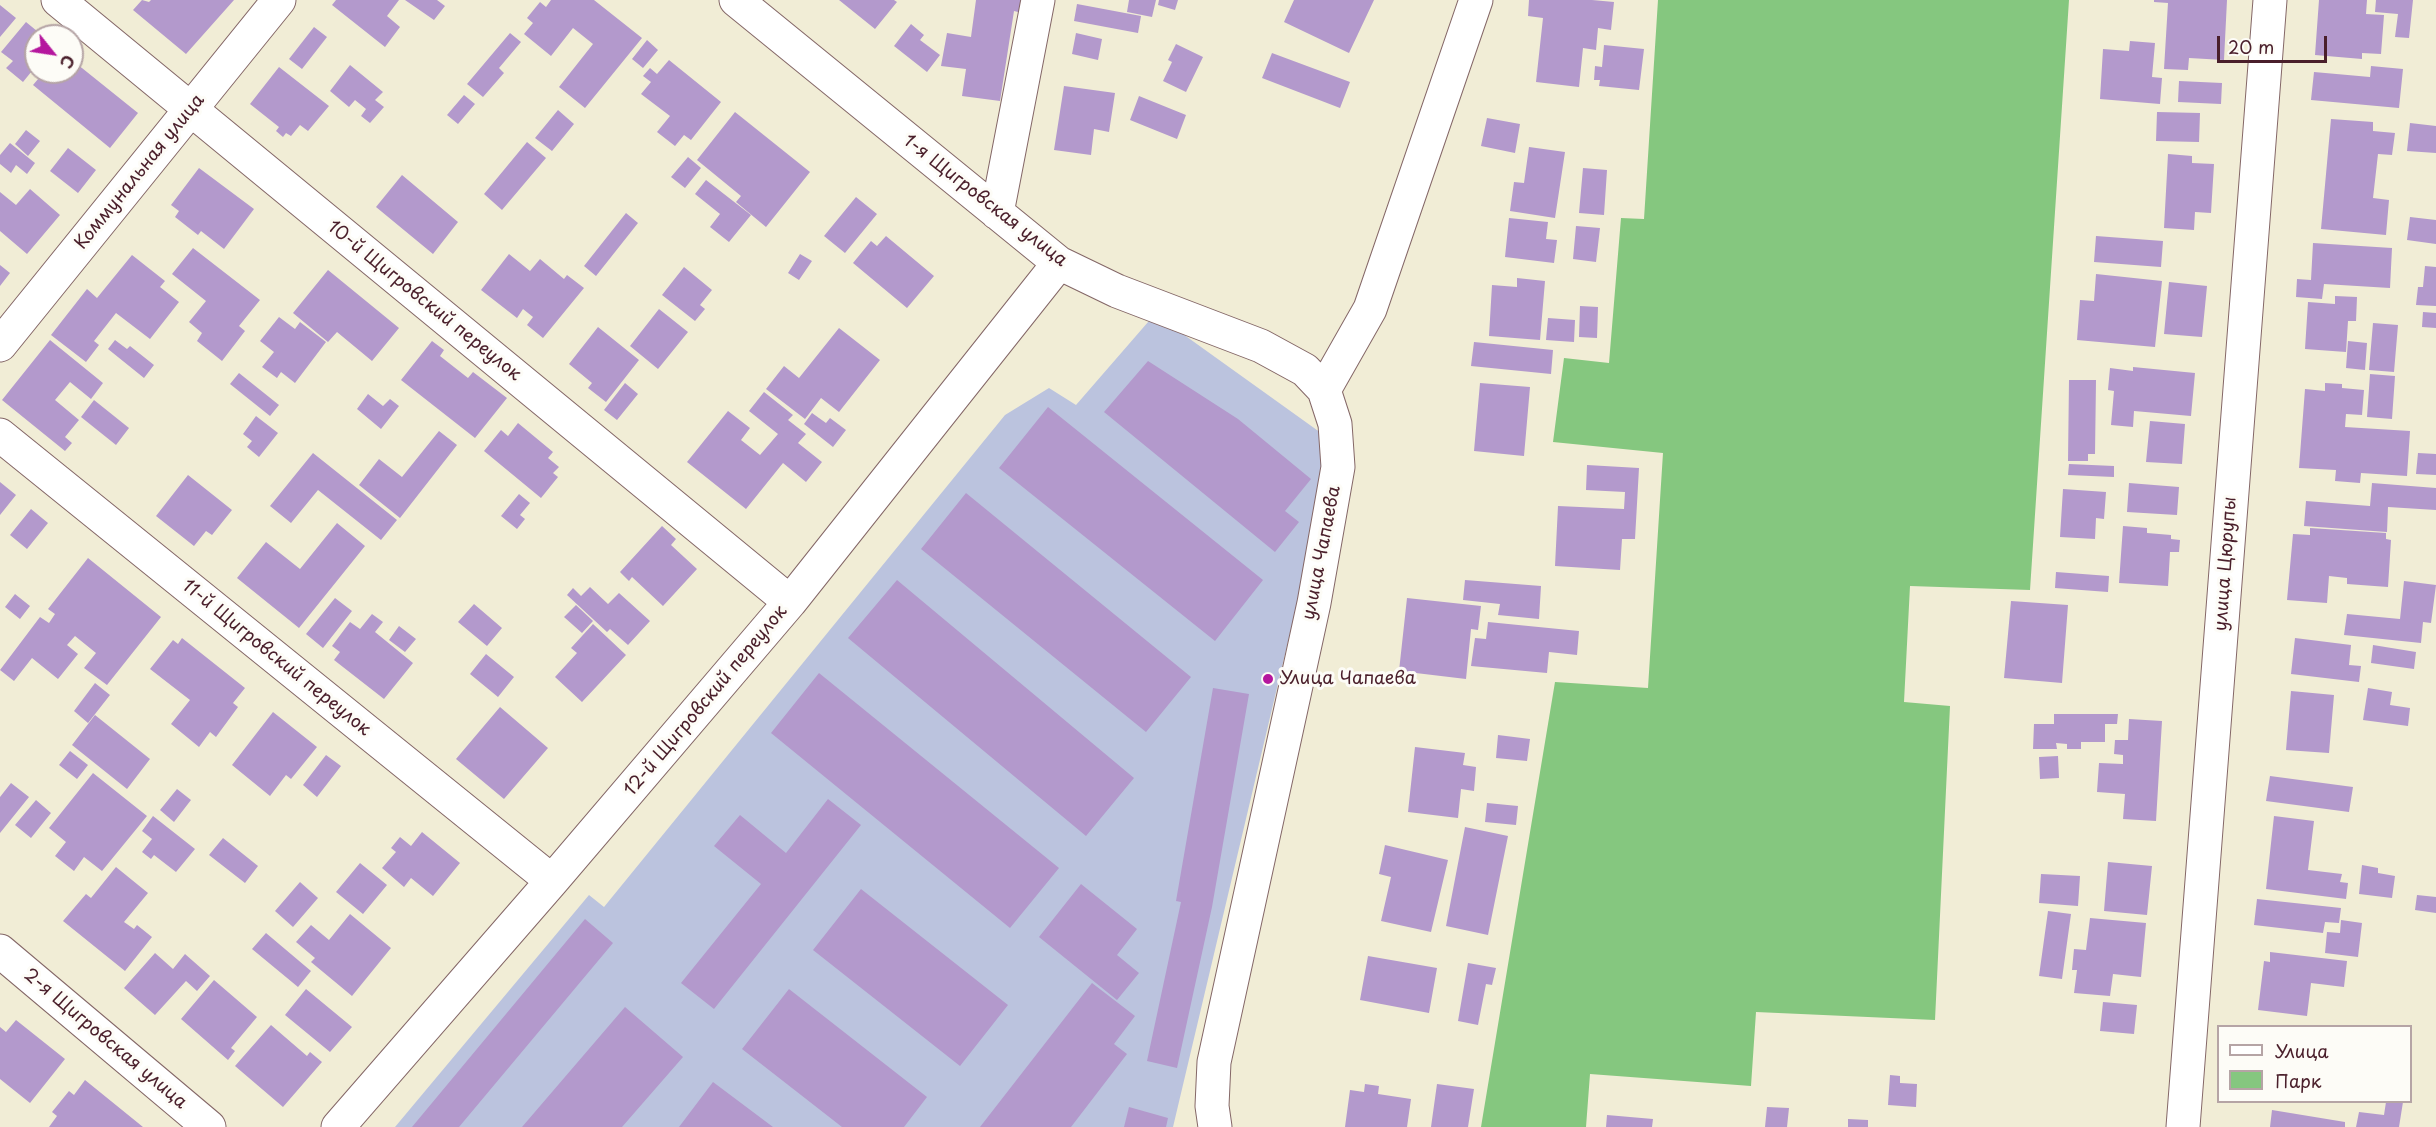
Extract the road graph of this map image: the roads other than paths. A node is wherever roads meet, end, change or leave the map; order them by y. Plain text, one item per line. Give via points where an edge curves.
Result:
1 (58, 0) edge
2 (279, 0) edge
3 (736, 0) edge
4 (1038, 0) edge
5 (1476, 0) edge
6 (2270, 0) edge
7 (191, 110) junction
8 (998, 213) junction
9 (1059, 263) junction
10 (0, 345) edge
11 (1324, 390) junction
12 (0, 435) edge
13 (790, 602) junction
14 (552, 881) junction
15 (0, 951) edge
16 (209, 1127) edge
17 (338, 1127) edge
18 (1215, 1127) edge
19 (2183, 1127) edge

1 - 7 street, 10-й Щигровский переулок
2 - 7 street, Коммунальная улица
3 - 8 street, 1-я Щигровская улица
4 - 8 street
5 - 11 street via 1370,309
6 - 19 street, улица Цюрупы
7 - 10 street, Коммунальная улица
7 - 13 street, 10-й Щигровский переулок
8 - 9 street, 1-я Щигровская улица
9 - 11 street, 1-я Щигровская улица via 1117,291 1262,345 1305,369
9 - 13 street, 12-й Щигровский переулок
11 - 18 street, улица Чапаева via 1335,424 1338,466 1314,603 1214,1062
12 - 14 street, 11-й Щигровский переулок
13 - 14 street, 12-й Щигровский переулок
14 - 17 street, 12-й Щигровский переулок
15 - 16 street, 2-я Щигровская улица

